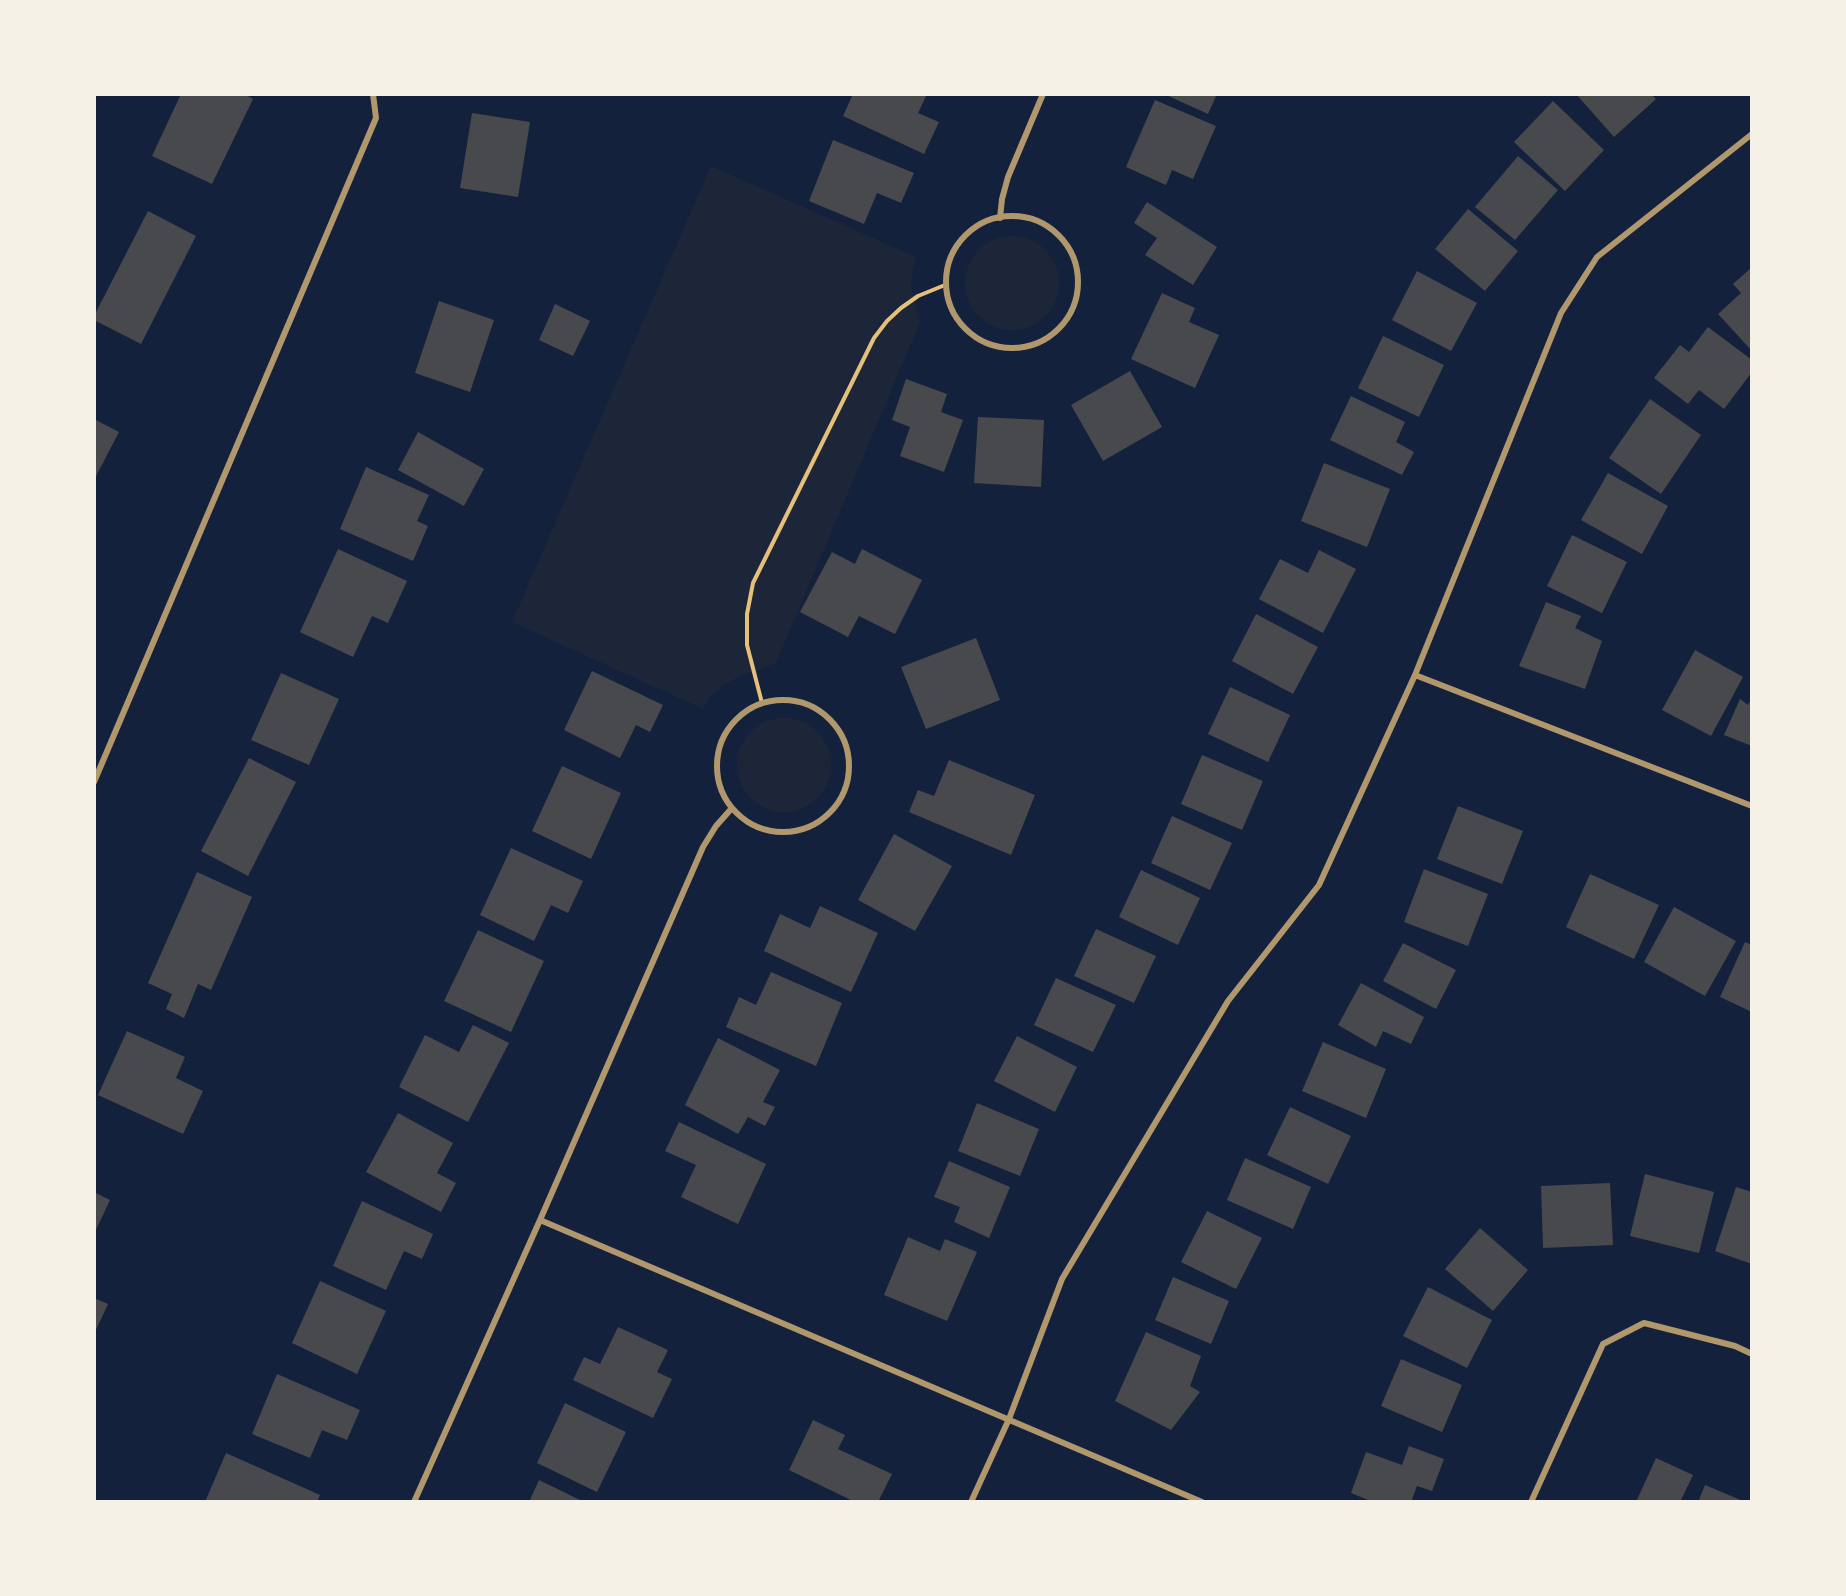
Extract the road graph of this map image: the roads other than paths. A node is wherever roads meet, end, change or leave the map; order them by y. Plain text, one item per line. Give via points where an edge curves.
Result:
1 (373, 94) edge
2 (1043, 94) edge
3 (1752, 134) edge
4 (1000, 218) junction
5 (1415, 675) junction
6 (94, 782) edge
7 (1752, 806) edge
8 (732, 808) junction
9 (540, 1220) junction
10 (1752, 1354) edge
11 (1009, 1419) junction
12 (414, 1502) edge
13 (971, 1502) edge
14 (1202, 1502) edge
15 (1531, 1502) edge

1 - 6 street via 376,118
2 - 4 street via 1008,177
3 - 5 street via 1597,257 1561,313
4 - 4 street via 1033,219 1052,229 1066,245 1076,266 1078,288 1072,309 1060,328 1042,341 1021,348 999,347 978,339 961,324 950,306 945,285 948,264 957,244 972,229
5 - 7 street
5 - 11 street via 1319,885 1228,1001 1062,1279
8 - 8 street via 717,769 719,748 728,728 743,713 762,703 783,699 804,703 823,713 838,729 847,749 849,771 844,792 831,811 813,825 792,831 770,831
8 - 9 street via 703,847
9 - 11 street
9 - 12 street
10 - 15 street via 1644,1323 1603,1344
11 - 13 street
11 - 14 street

